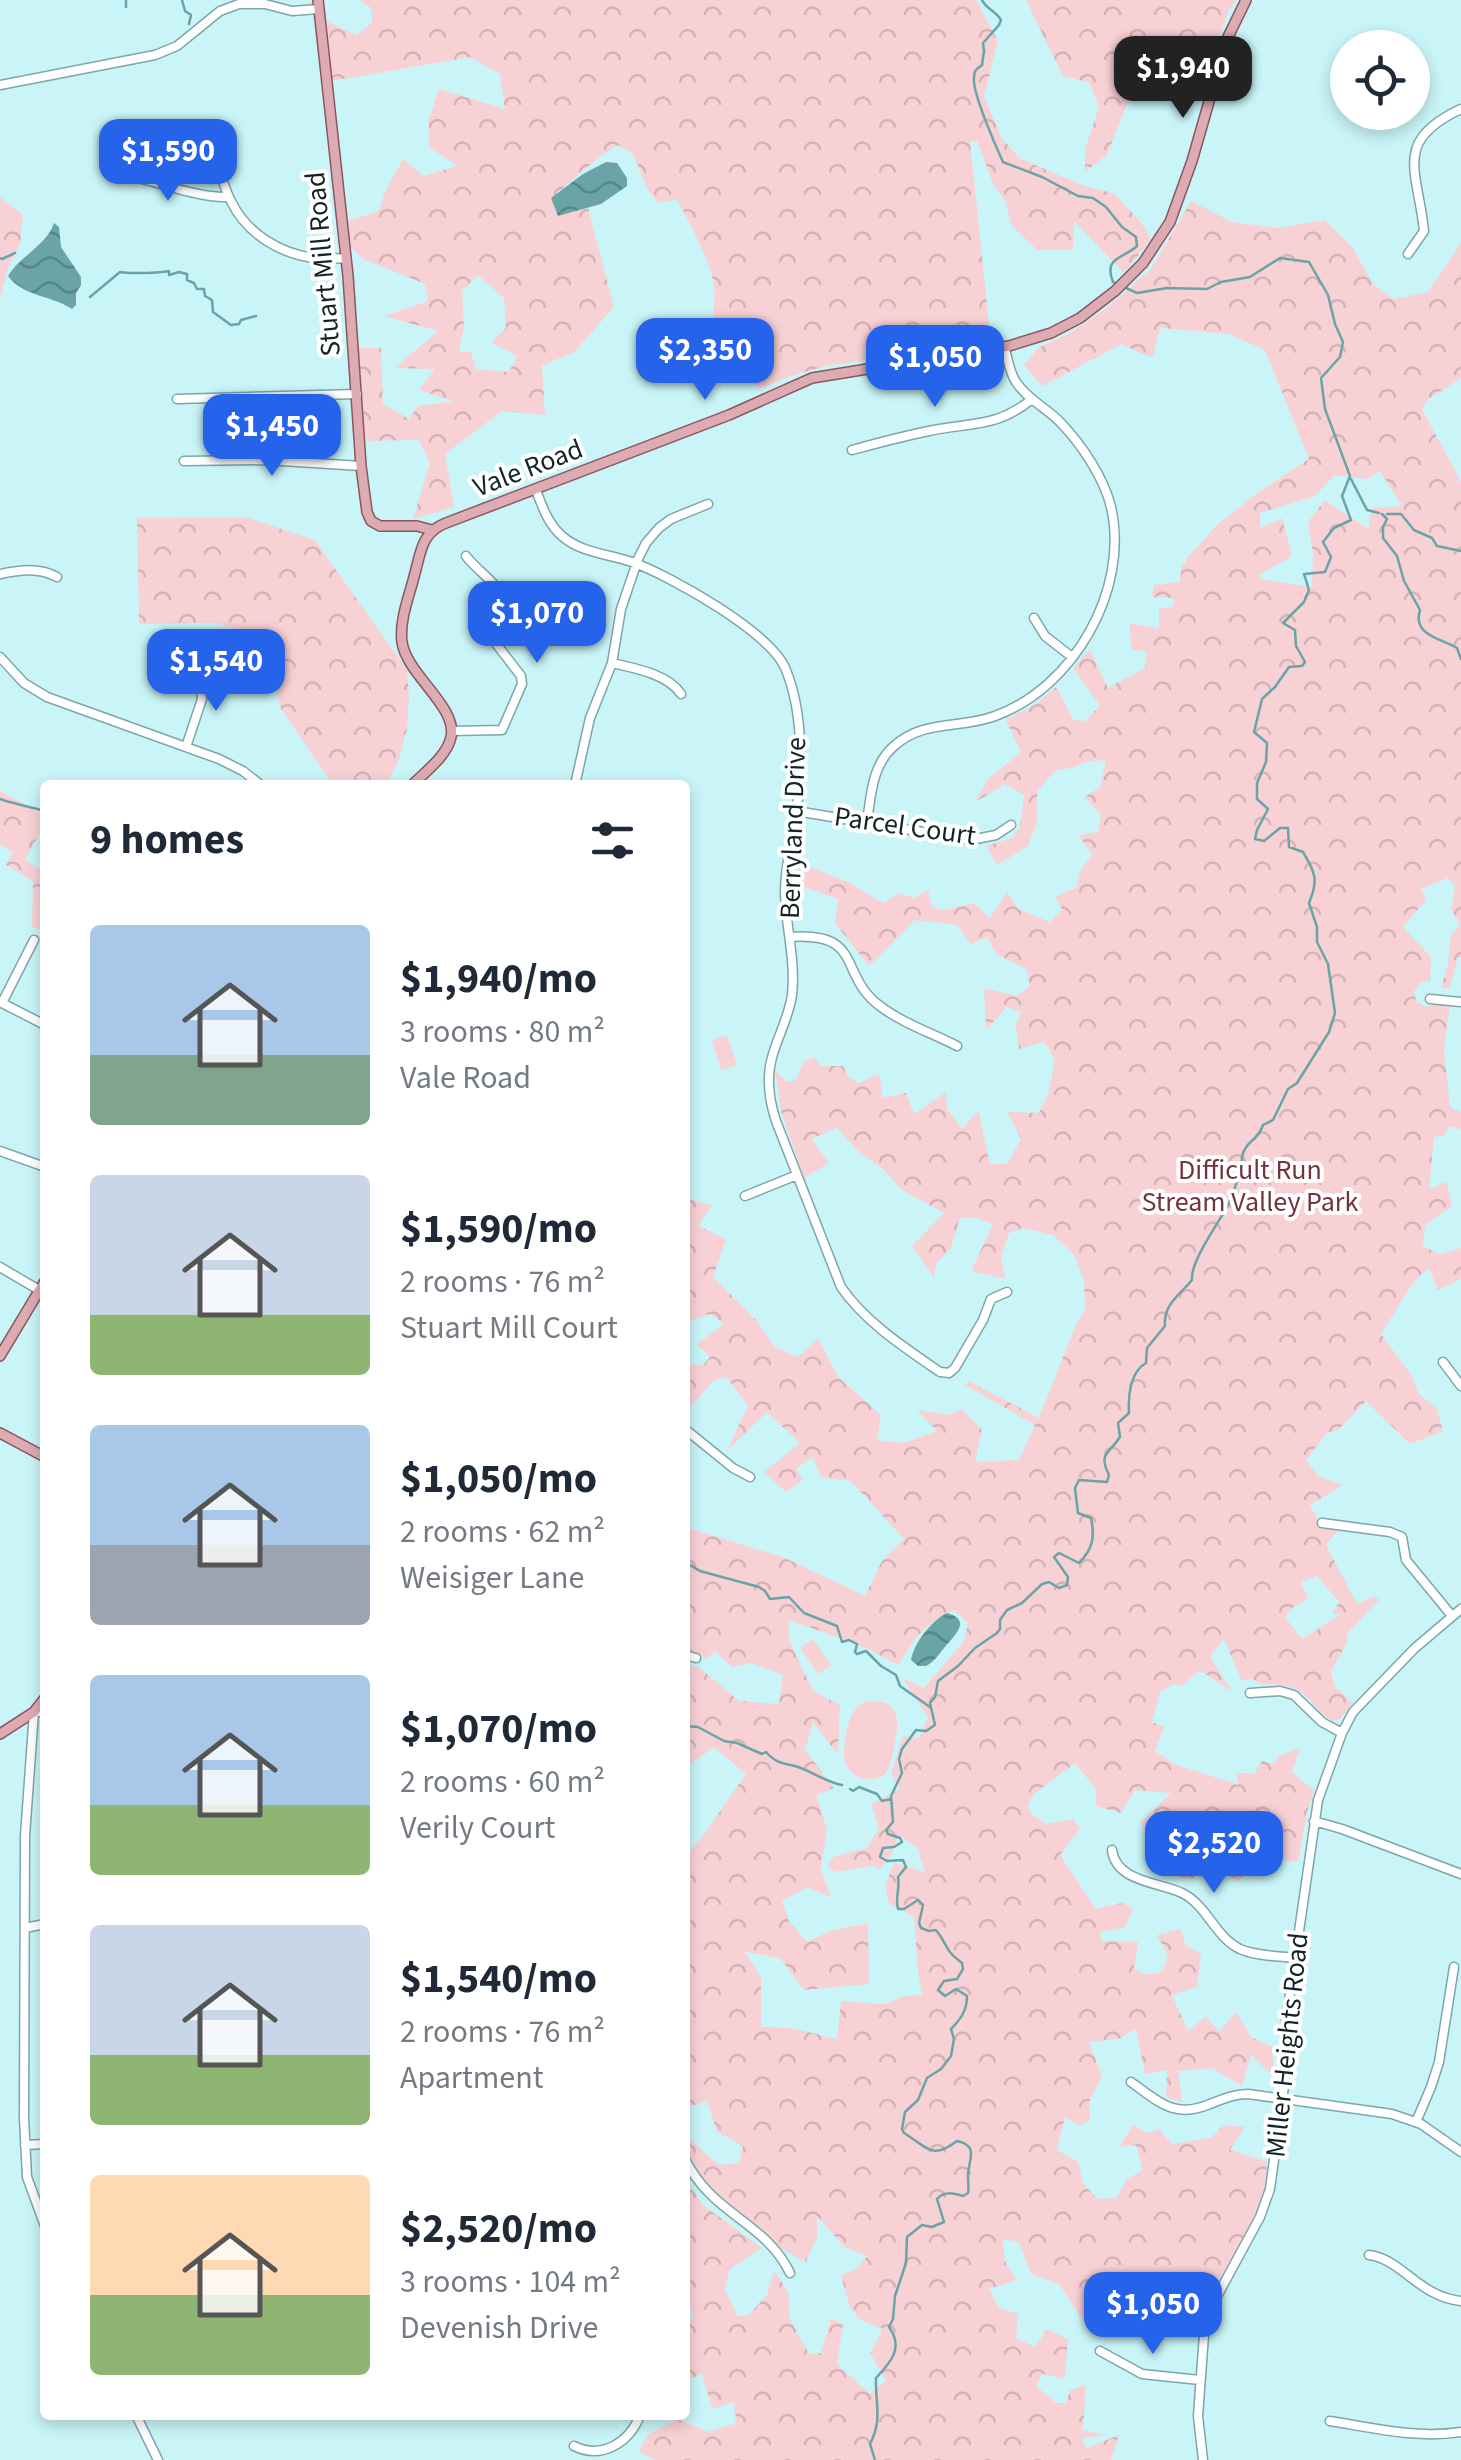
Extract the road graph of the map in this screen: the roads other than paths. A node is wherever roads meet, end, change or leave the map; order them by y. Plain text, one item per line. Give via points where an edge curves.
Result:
1 (1246, 0) edge
2 (318, 4) edge
3 (0, 85) edge
4 (1461, 108) edge
5 (212, 158) dead end
6 (110, 171) dead end
7 (228, 198) junction
8 (1408, 254) dead end
9 (345, 259) junction
10 (1004, 346) junction
11 (357, 394) junction
12 (176, 399) dead end
13 (1032, 399) junction
14 (852, 450) dead end
15 (184, 462) dead end
16 (360, 466) junction
17 (536, 490) junction
18 (708, 504) dead end
19 (432, 530) junction
20 (466, 556) dead end
21 (636, 564) junction
22 (0, 574) edge
23 (56, 576) dead end
24 (1034, 618) dead end
25 (0, 657) edge
26 (1072, 657) junction
27 (612, 662) junction
28 (201, 679) dead end
29 (681, 694) dead end
30 (452, 731) junction
31 (186, 747) junction
32 (254, 780) edge
33 (417, 780) edge
34 (575, 780) edge
35 (796, 811) junction
36 (867, 822) junction
37 (1010, 825) dead end
38 (790, 937) junction
39 (34, 940) dead end
40 (1430, 999) dead end
41 (1, 1002) edge
42 (1461, 1002) edge
43 (40, 1022) edge
44 (957, 1046) dead end
45 (0, 1150) edge
46 (40, 1165) edge
47 (796, 1175) junction
48 (744, 1196) dead end
49 (0, 1267) edge
50 (40, 1284) edge
51 (40, 1288) edge
52 (1007, 1292) dead end
53 (0, 1356) edge
54 (1443, 1362) dead end
55 (1461, 1386) edge
56 (0, 1433) edge
57 (690, 1433) edge
58 (40, 1454) edge
59 (750, 1477) dead end
60 (1322, 1523) dead end
61 (1461, 1609) edge
62 (1452, 1616) junction
63 (690, 1656) edge
64 (696, 1658) dead end
65 (1250, 1694) dead end
66 (39, 1712) edge
67 (1342, 1733) junction
68 (0, 1734) edge
69 (1314, 1821) junction
70 (1112, 1850) dead end
71 (1461, 1874) edge
72 (40, 1925) edge
73 (25, 1928) junction
74 (1295, 1958) junction
75 (1454, 1967) dead end
76 (1131, 2082) dead end
77 (1284, 2100) junction
78 (1416, 2122) junction
79 (40, 2144) edge
80 (25, 2145) junction
81 (1461, 2152) edge
82 (690, 2169) edge
83 (40, 2215) edge
84 (1369, 2254) dead end
85 (790, 2273) dead end
86 (1461, 2302) edge
87 (1100, 2351) dead end
88 (1200, 2380) junction
89 (138, 2420) edge
90 (638, 2420) edge
91 (1330, 2421) dead end
92 (1461, 2432) edge
93 (574, 2446) dead end
94 (158, 2460) edge
95 (1203, 2460) edge

1 - 10 main road, Vale Road via 1163,235 1115,291 1066,326
2 - 3 street via 292,12 238,4 155,55
2 - 9 main road, Stuart Mill Road
4 - 8 street via 1428,128 1414,150 1424,232
5 - 7 street
6 - 7 street
7 - 9 street via 248,226 279,248
9 - 11 main road, Stuart Mill Road
10 - 13 street via 1014,377
10 - 17 main road, Vale Road via 812,378
11 - 12 street
11 - 16 main road, Stuart Mill Road
13 - 14 street via 1001,419
13 - 26 street via 1082,451 1113,520 1105,595
15 - 16 street
16 - 19 main road, Stuart Mill Road via 375,524
17 - 19 main road, Vale Road
17 - 21 street, Berryland Drive via 565,539
18 - 21 street via 659,528
19 - 30 main road via 414,576 402,643
20 - 30 street via 504,598 494,641 522,684 502,730
21 - 27 street
21 - 35 street, Berryland Drive via 756,633 781,659 800,742
22 - 23 street via 36,570
24 - 26 street
25 - 31 street via 47,697
26 - 36 street via 1046,686 1005,712 931,726 896,744 876,775
27 - 29 street via 666,680
27 - 34 street
28 - 31 street via 202,699
30 - 33 main road via 444,751
31 - 32 street
35 - 36 street, Parcel Court
35 - 38 street, Berryland Drive via 785,888
36 - 37 street, Parcel Court via 972,840
38 - 44 street via 833,942 878,1006
38 - 47 street, Berryland Drive via 792,991 770,1086
39 - 41 street
40 - 42 street
41 - 43 street
45 - 46 street
47 - 48 street
47 - 52 street, Berryland Drive via 846,1293 940,1372 956,1368 991,1299
49 - 50 street
51 - 53 main road
54 - 55 street
56 - 58 main road
57 - 59 street
60 - 62 street via 1402,1537 1406,1560
61 - 62 street, Miller Heights Road
62 - 67 street, Miller Heights Road via 1359,1705
63 - 64 street
65 - 67 street via 1287,1692
66 - 68 main road
66 - 73 street via 25,1836
67 - 69 street, Miller Heights Road
69 - 71 street
69 - 74 street, Miller Heights Road
70 - 74 street via 1127,1873 1192,1900 1236,1947
72 - 73 street
73 - 80 street
74 - 77 street, Miller Heights Road
75 - 78 street via 1439,2062
76 - 77 street via 1184,2111 1242,2094
77 - 78 street
77 - 88 street, Miller Heights Road via 1268,2196 1212,2307
78 - 81 street
79 - 80 street
80 - 83 street
82 - 85 street via 711,2197 771,2243
84 - 86 street via 1425,2290
87 - 88 street via 1142,2374
88 - 95 street, Miller Heights Road
89 - 94 street
90 - 93 street via 611,2449 589,2453
91 - 92 street via 1408,2433

